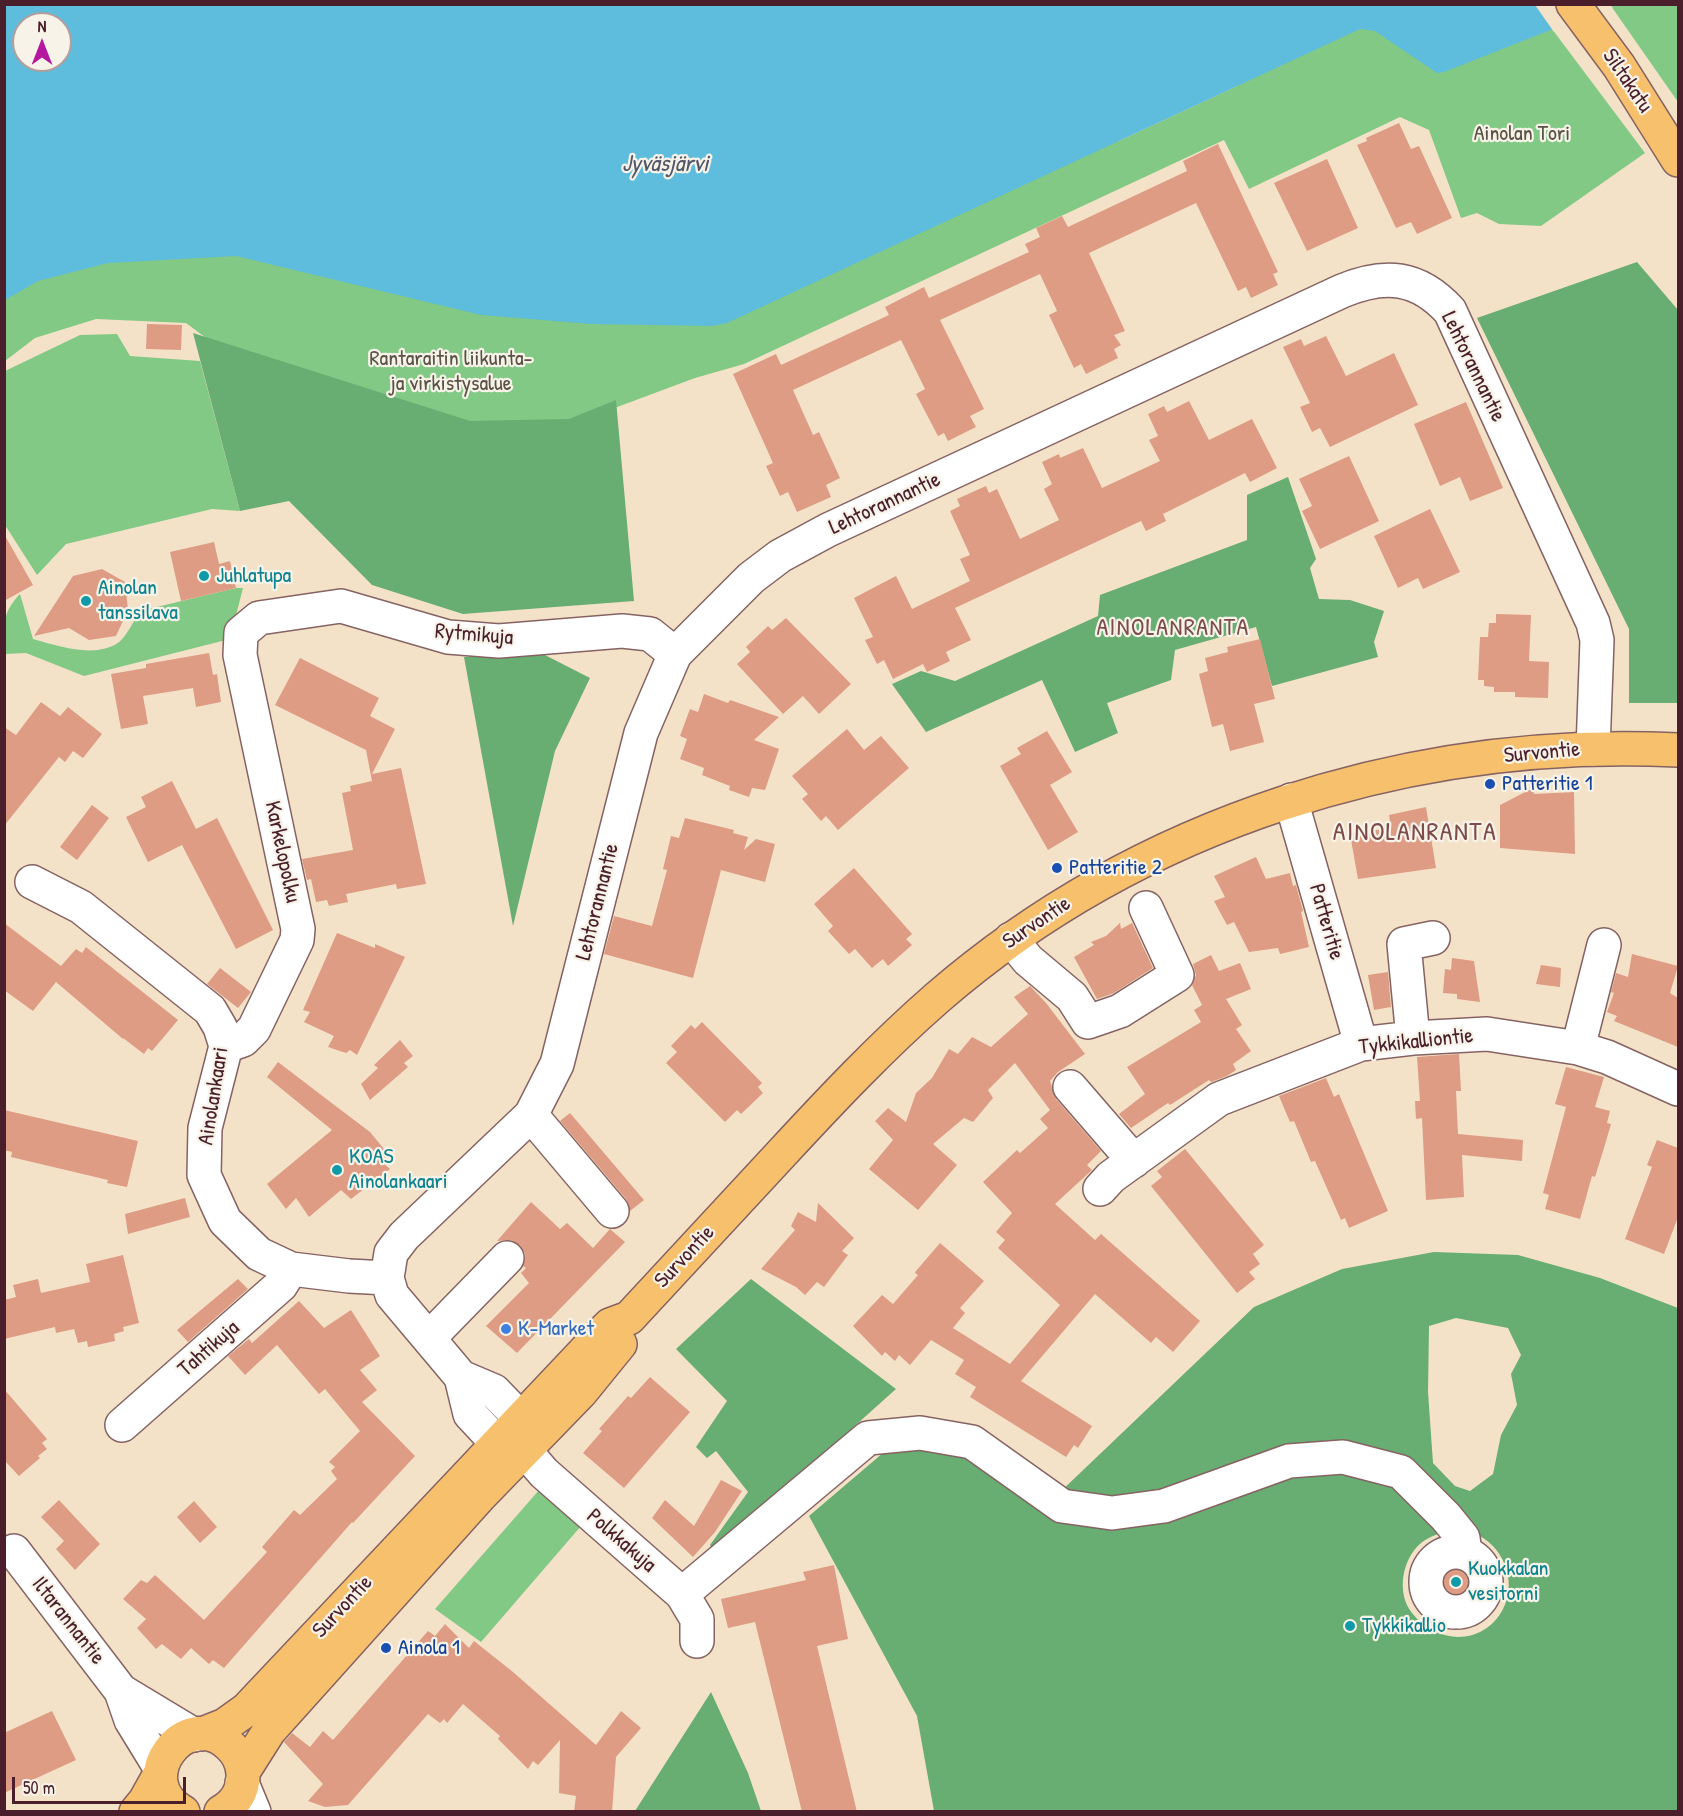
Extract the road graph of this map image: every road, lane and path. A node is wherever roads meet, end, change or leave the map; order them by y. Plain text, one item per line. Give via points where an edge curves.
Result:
1 (1573, 4) edge
2 (1678, 160) edge
3 (241, 633) joint
4 (675, 654) junction
5 (1593, 749) junction
6 (1678, 750) edge
7 (1291, 800) junction
8 (32, 882) dead end
9 (1146, 908) dead end
10 (1432, 938) dead end
11 (1011, 939) junction
12 (1604, 945) dead end
13 (1413, 1038) junction
14 (1361, 1044) junction
15 (226, 1046) junction
16 (1578, 1048) junction
17 (1667, 1083) edge
18 (1070, 1087) dead end
19 (531, 1115) junction
20 (1134, 1161) junction
21 (1100, 1189) dead end
22 (612, 1211) dead end
23 (507, 1258) dead end
24 (291, 1269) junction
25 (387, 1278) junction
26 (629, 1318) junction
27 (429, 1338) junction
28 (461, 1377) junction
29 (521, 1419) junction
30 (122, 1425) dead end
31 (511, 1447) junction
32 (14, 1551) dead end
33 (1465, 1553) dead end
34 (682, 1594) junction
35 (697, 1641) dead end
36 (122, 1691) junction
37 (198, 1734) junction
38 (161, 1771) junction
39 (246, 1789) edge
40 (136, 1812) edge
41 (183, 1812) edge
42 (221, 1812) edge

1 - 2 main road, Siltakatu
3 - 4 street, Rytmikuja via 259,618 341,606 448,637 499,641 622,631 650,634
3 - 15 street, Karkelopolku via 240,655 298,929 297,940 254,1029 243,1040
4 - 5 street, Lehtorannantie via 751,578 780,556 828,530 1357,284 1399,280 1425,290 1450,311 1593,623 1597,640
4 - 19 street, Lehtorannantie via 641,733 557,1064
5 - 6 main road, Survontie
5 - 7 main road, Survontie via 1413,768
7 - 11 main road, Survontie via 1239,818 1114,875
7 - 14 street, Patteritie
8 - 15 street, Ainolankaari via 81,907 210,1010
9 - 11 street via 1177,975 1120,1011 1088,1022 1072,997 1028,960
10 - 13 street via 1404,944
11 - 26 main road, Survontie via 936,998 890,1042
12 - 16 street
13 - 14 street, Tykkikalliontie
13 - 16 street, Tykkikalliontie via 1487,1034
14 - 20 street, Tykkikalliontie via 1219,1099
15 - 24 street, Ainolankaari via 205,1128 204,1175 225,1221 259,1254
16 - 17 street, Tykkikalliontie
18 - 20 street
19 - 22 street
19 - 25 street, Lehtorannantie via 404,1236 391,1253
20 - 21 street, Tykkikalliontie
23 - 27 street
24 - 25 street, Ainolankaari
24 - 30 street, Tahtikuja via 281,1285
25 - 27 street via 392,1295
26 - 29 main road, Survontie via 610,1325
26 - 31 main road, Survontie via 625,1338 581,1392
27 - 28 street
28 - 29 street via 494,1391
28 - 31 street via 470,1414
29 - 31 street
31 - 34 street, Polkkakuja
31 - 37 main road, Survontie via 246,1710 225,1725
31 - 39 main road, Survontie via 480,1496 269,1731
32 - 36 street, Iltarannantie
33 - 34 street via 1463,1538 1401,1472 1342,1457 1289,1461 1164,1506 1112,1514 1062,1506 972,1442 920,1433 868,1438
34 - 35 street, Polkkakuja via 697,1619
36 - 37 street, Iltarannantie
36 - 38 street, Iltarannantie via 131,1719
37 - 38 main road, Survontie via 172,1747
37 - 39 main road via 214,1736 234,1749
38 - 40 main road
38 - 41 main road via 167,1798
39 - 42 main road, Survontie

